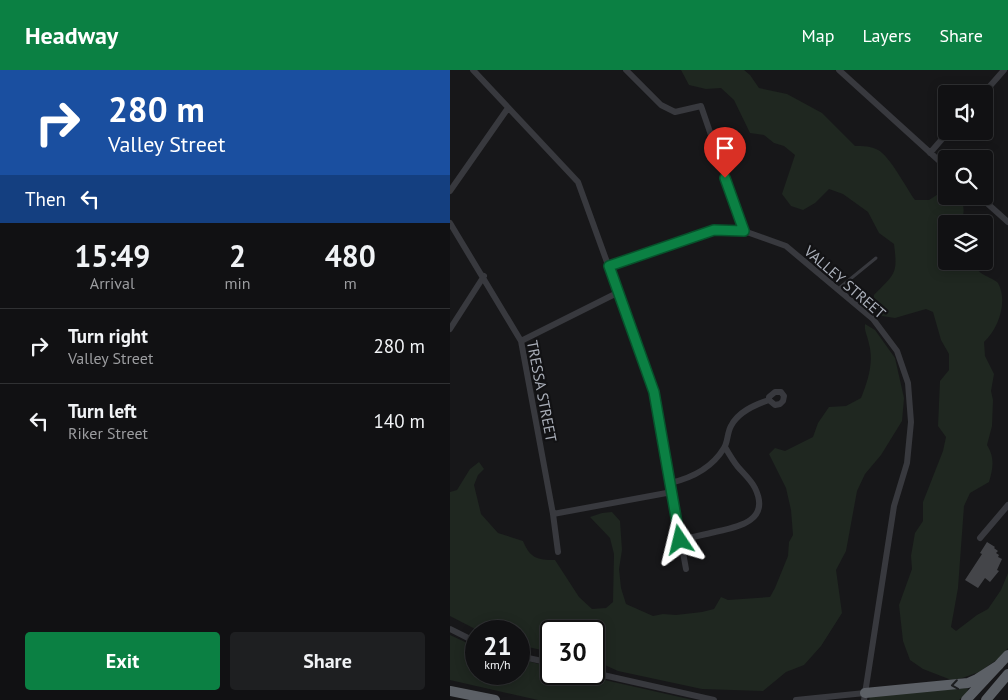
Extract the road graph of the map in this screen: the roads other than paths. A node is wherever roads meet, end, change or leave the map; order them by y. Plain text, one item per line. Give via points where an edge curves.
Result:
1 (473, 70) edge
2 (626, 70) edge
3 (840, 70) edge
4 (1004, 70) edge
5 (991, 85) edge
6 (508, 108) junction
7 (941, 140) edge
8 (930, 153) junction
9 (938, 160) edge
10 (450, 190) edge
11 (990, 205) edge
12 (1007, 220) edge
13 (450, 223) edge
14 (744, 231) junction
15 (876, 258) dead end
16 (609, 266) junction
17 (484, 276) junction
18 (837, 290) junction
19 (617, 293) junction
20 (450, 329) edge
21 (521, 340) junction
22 (769, 400) dead end
23 (725, 447) junction
24 (670, 483) junction
25 (672, 492) junction
26 (1008, 506) edge
27 (553, 514) junction
28 (980, 538) dead end
29 (680, 540) junction
30 (558, 552) dead end
31 (686, 569) dead end
32 (450, 629) edge
33 (465, 636) edge
34 (1008, 655) edge
35 (999, 665) junction
36 (605, 675) edge
37 (1007, 675) edge
38 (450, 692) edge
39 (865, 697) edge
40 (477, 700) edge
41 (495, 700) edge
42 (714, 700) edge
43 (796, 700) edge
44 (966, 700) edge
45 (986, 700) edge

1 - 6 street
2 - 14 street via 661,105 675,112 701,106
3 - 8 street
4 - 5 street
6 - 10 street
6 - 16 street via 578,182
7 - 8 street
8 - 9 street
11 - 12 street
13 - 17 street, TRESSA STREET
14 - 16 street, VALLEY STREET via 714,230
14 - 18 street, VALLEY STREET via 786,246
15 - 18 lane
16 - 19 street
17 - 20 street
17 - 21 street, TRESSA STREET
18 - 39 street, VALLEY STREET via 873,320 897,351 908,383 911,422 907,463 894,506
19 - 21 street
19 - 24 street via 654,392
21 - 27 street, TRESSA STREET
22 - 23 street via 740,414 731,425
23 - 24 street via 700,473
23 - 29 street via 755,488 759,507 756,515 737,528
24 - 25 street
25 - 27 street
25 - 29 street
26 - 28 street
27 - 30 street, TRESSA STREET
29 - 31 street
32 - 33 street
34 - 35 highway
35 -> 39 highway via 968,683
35 - 44 highway
36 - 42 street
37 - 45 highway
38 - 40 highway
38 - 41 highway
39 - 43 street

